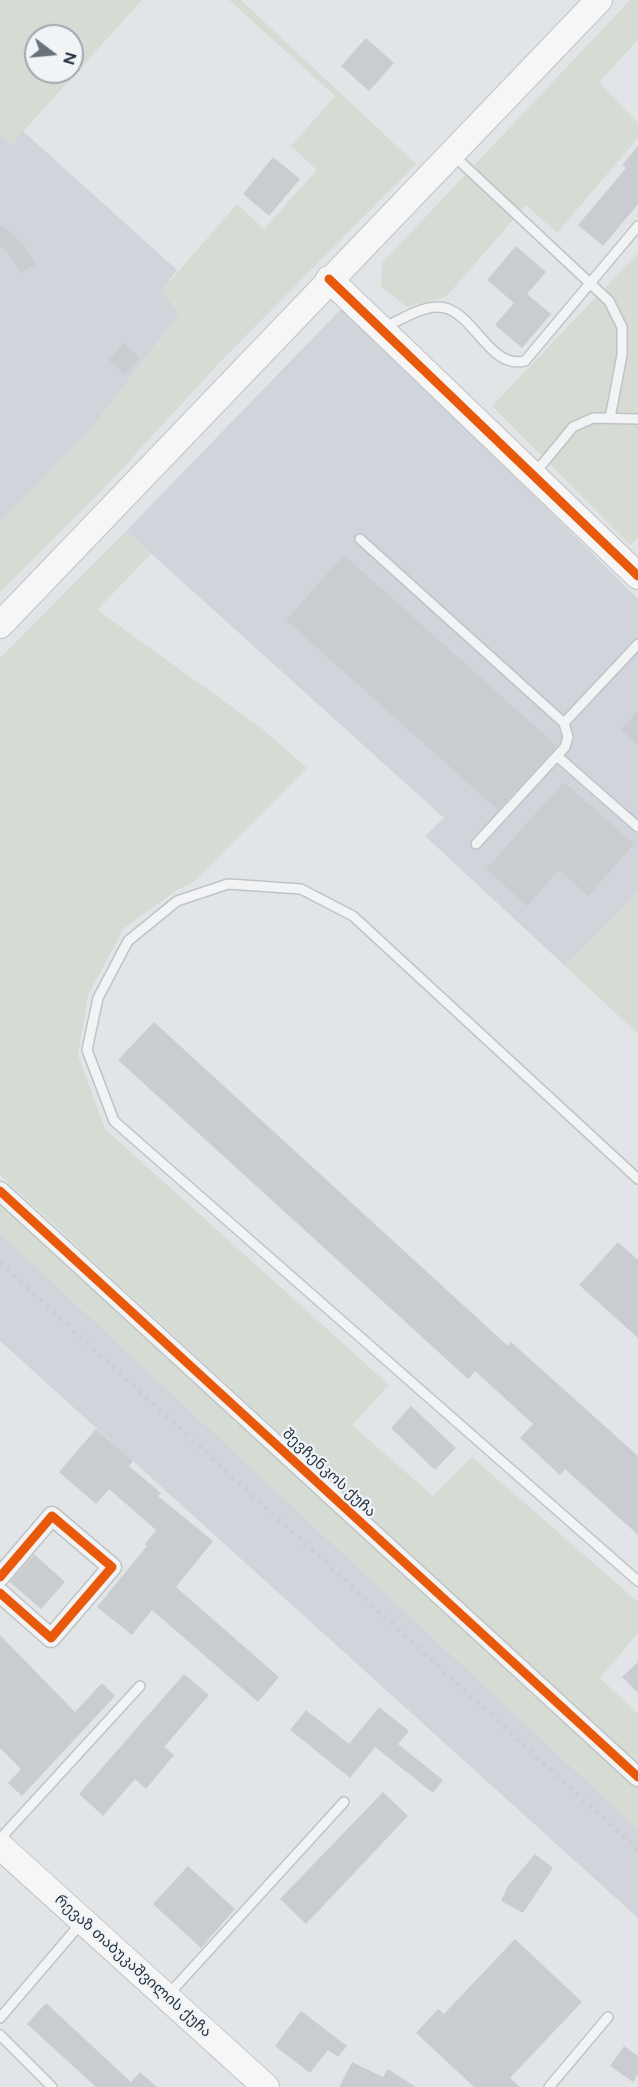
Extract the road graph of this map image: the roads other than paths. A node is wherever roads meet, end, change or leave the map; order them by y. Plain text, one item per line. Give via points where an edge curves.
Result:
1 (592, 2) edge
2 (451, 153) junction
3 (638, 225) edge
4 (329, 279) junction
5 (591, 284) junction
6 (381, 328) junction
7 (610, 418) junction
8 (638, 419) edge
9 (533, 475) junction
10 (360, 539) dead end
11 (638, 576) edge
12 (0, 625) edge
13 (638, 644) edge
14 (564, 723) junction
15 (557, 756) junction
16 (638, 827) edge
17 (476, 844) dead end
18 (638, 1179) edge
19 (0, 1191) edge
20 (0, 1577) edge
21 (638, 1581) edge
22 (0, 1593) edge
23 (140, 1686) dead end
24 (638, 1777) edge
25 (344, 1802) dead end
26 (0, 1839) edge
27 (0, 1846) edge
28 (83, 1921) junction
29 (167, 1997) junction
30 (608, 2017) dead end
31 (0, 2018) edge
32 (0, 2035) edge
33 (52, 2087) edge
34 (266, 2087) edge
35 (549, 2087) edge

1 - 2 main road
2 - 4 main road
2 - 5 lane
3 - 5 lane
4 - 6 main road
4 - 12 main road
5 - 6 lane via 520,363 502,357 446,308 432,307
5 - 7 lane via 609,301 622,327 622,355
6 - 9 main road
7 - 8 lane
7 - 9 lane via 593,418 573,427
9 - 11 main road
10 - 14 lane
13 - 14 lane
14 - 15 lane via 568,737
15 - 16 lane
15 - 17 lane
18 - 21 lane via 353,916 301,889 228,884 177,901 128,940 98,998 87,1050 114,1121
19 - 24 street, შევჩენკოს ქუჩა
20 - 22 street via 52,1516 112,1567 51,1638
23 - 26 lane
25 - 29 lane
27 - 28 main road, რევაზ თაბუკაშვილის ქუჩა
28 - 29 main road, რევაზ თაბუკაშვილის ქუჩა
28 - 31 lane
29 - 34 main road, რევაზ თაბუკაშვილის ქუჩა
30 - 35 lane
32 - 33 lane

